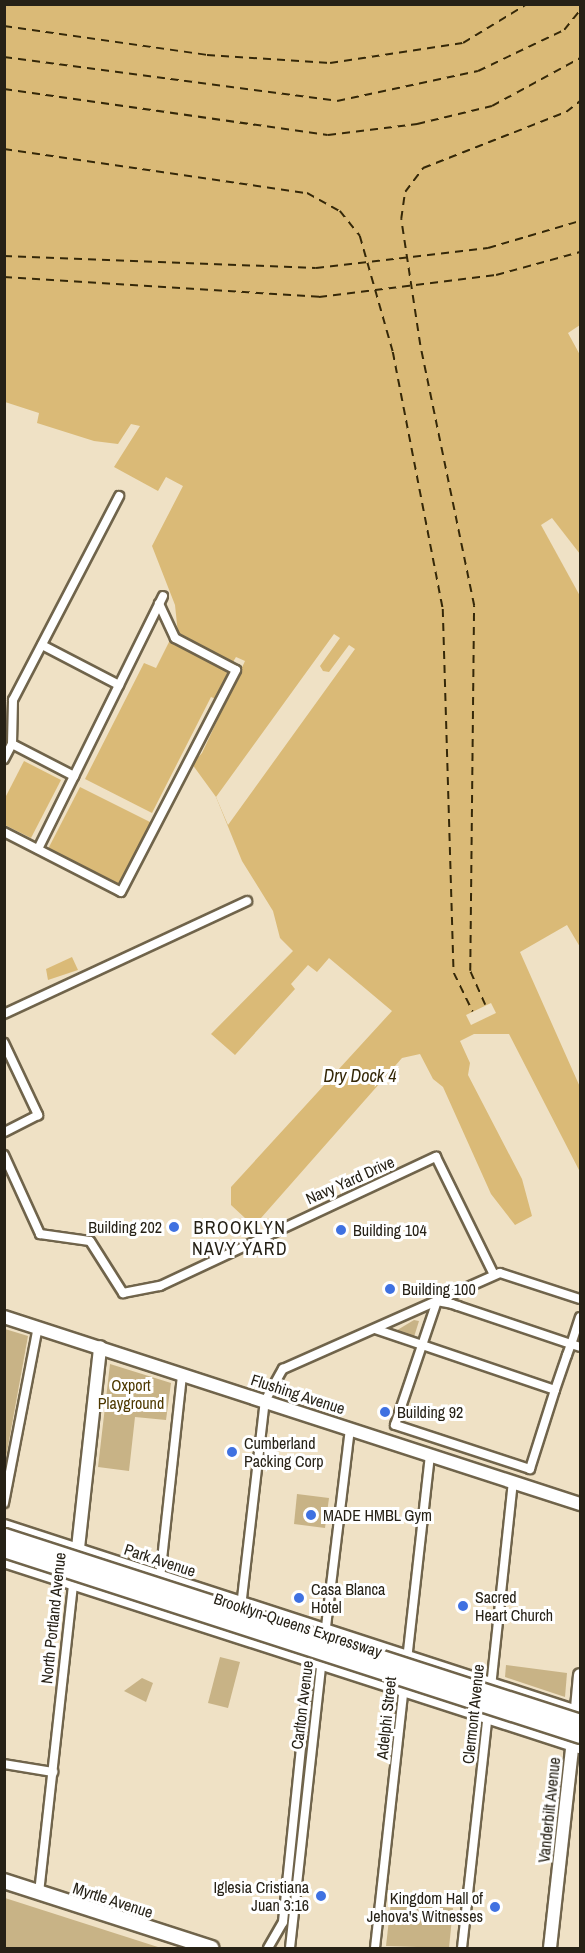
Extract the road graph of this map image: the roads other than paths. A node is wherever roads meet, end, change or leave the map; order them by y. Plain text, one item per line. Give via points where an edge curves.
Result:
1 (119, 496) dead end
2 (42, 645) junction
3 (119, 685) junction
4 (12, 744) junction
5 (4, 759) edge
6 (74, 776) junction
7 (4, 832) edge
8 (38, 849) junction
9 (247, 901) dead end
10 (4, 1014) edge
11 (4, 1043) edge
12 (4, 1132) edge
13 (4, 1155) edge
14 (494, 1275) junction
15 (580, 1299) edge
16 (437, 1301) junction
17 (4, 1317) edge
18 (580, 1317) edge
19 (38, 1327) junction
20 (375, 1329) junction
21 (571, 1344) junction
22 (420, 1345) junction
23 (100, 1347) junction
24 (580, 1347) edge
25 (182, 1374) junction
26 (555, 1390) junction
27 (265, 1401) junction
28 (350, 1429) junction
29 (430, 1455) junction
30 (513, 1482) junction
31 (4, 1503) edge
32 (580, 1504) edge
33 (4, 1526) edge
34 (4, 1536) edge
35 (4, 1549) edge
36 (78, 1550) junction
37 (4, 1561) edge
38 (160, 1578) junction
39 (73, 1585) junction
40 (241, 1604) junction
41 (325, 1630) junction
42 (237, 1637) junction
43 (407, 1657) junction
44 (316, 1662) junction
45 (580, 1675) edge
46 (491, 1684) junction
47 (404, 1690) junction
48 (579, 1716) edge
49 (487, 1717) junction
50 (578, 1742) edge
51 (4, 1764) edge
52 (53, 1772) junction
53 (4, 1881) edge
54 (39, 1893) junction
55 (207, 1948) edge
56 (268, 1948) edge
57 (290, 1948) edge
58 (375, 1948) edge
59 (462, 1948) edge
60 (550, 1948) edge

1 - 2 street
2 - 3 street
2 - 4 street via 13,700
3 - 6 street
3 - 8 street via 161,600 175,638 236,670 121,892
4 - 5 street
4 - 6 street
6 - 8 street
7 - 8 street
9 - 10 street
11 - 12 street via 38,1115
13 - 14 street, Navy Yard Drive via 40,1234 90,1241 123,1293 160,1286 436,1157
14 - 15 street
14 - 16 street
16 - 20 street
16 - 21 street
16 - 22 street
17 - 19 main road, Flushing Avenue
18 - 21 street
19 - 23 main road, Flushing Avenue
19 - 31 street
20 - 22 street
20 - 27 street via 285,1368 273,1380
21 - 24 street
21 - 26 street
22 - 26 street
22 - 26 street via 395,1425 530,1469
23 - 25 main road, Flushing Avenue
23 - 36 main road, North Portland Avenue
25 - 27 main road, Flushing Avenue
25 - 38 street
27 - 28 main road, Flushing Avenue
27 - 40 street
28 - 29 main road, Flushing Avenue
28 - 41 street, Carlton Avenue
29 - 30 main road, Flushing Avenue
29 - 43 street, Adelphi Street
30 - 32 main road, Flushing Avenue
30 - 46 street, Clermont Avenue
33 - 36 main road, Park Avenue
34 - 48 highway, Brooklyn-Queens Expressway, bridge
35 - 50 highway, Brooklyn-Queens Expressway, bridge
36 - 38 main road, Park Avenue
36 - 39 main road, North Portland Avenue
37 - 39 main road
38 - 40 main road, Park Avenue
39 - 42 main road
39 - 52 street, North Portland Avenue
40 - 41 main road, Park Avenue
40 - 42 street
41 - 43 main road, Park Avenue
41 - 44 street, Carlton Avenue
42 - 44 main road
43 - 46 main road, Park Avenue
43 - 47 street, Adelphi Street
44 - 47 main road
44 - 56 street, Carlton Avenue via 283,1922
44 - 57 street, Carlton Avenue
45 - 48 main road, Vanderbilt Avenue
46 - 48 main road, Park Avenue
46 - 49 street, Clermont Avenue
47 - 49 main road
47 - 58 street, Adelphi Street
48 - 50 main road, Vanderbilt Avenue
49 - 50 main road
49 - 59 street, Clermont Avenue
50 - 60 main road, Vanderbilt Avenue
51 - 52 street
52 - 54 street, North Portland Avenue
53 - 54 main road, Myrtle Avenue
54 - 55 main road, Myrtle Avenue

